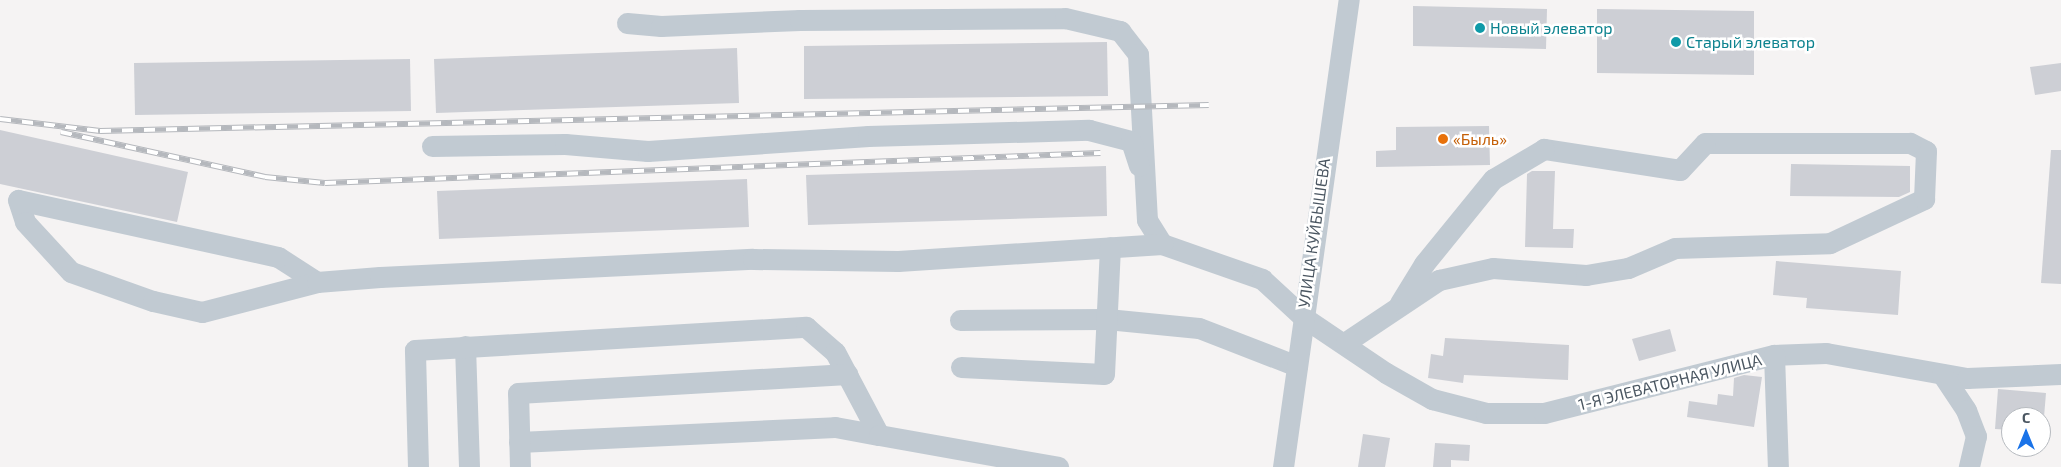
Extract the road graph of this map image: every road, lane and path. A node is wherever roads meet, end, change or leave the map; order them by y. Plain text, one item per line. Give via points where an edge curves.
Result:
1 (1349, 0) edge
2 (627, 23) dead end
3 (432, 146) dead end
4 (1144, 186) junction
5 (1162, 244) junction
6 (1110, 247) junction
7 (317, 282) junction
8 (1400, 304) junction
9 (1303, 317) junction
10 (1107, 319) junction
11 (960, 320) dead end
12 (1346, 342) junction
13 (465, 346) junction
14 (1774, 356) junction
15 (1297, 366) junction
16 (961, 367) dead end
17 (847, 374) junction
18 (1942, 374) junction
19 (2061, 374) edge
20 (879, 435) junction
21 (519, 442) junction
22 (418, 467) edge
23 (469, 467) edge
24 (520, 467) edge
25 (1058, 467) edge
26 (1283, 467) edge
27 (1778, 467) edge
28 (1969, 467) edge

1 - 9 street, УЛИЦА КУЙБЫШЕВА
2 - 4 street via 661,26 800,20 1065,18 1120,31 1138,54
3 - 4 street via 565,144 648,151 868,136 1089,130 1131,141
4 - 5 street via 1146,220
5 - 6 street
5 - 9 street, 1-Я ЭЛЕВАТОРНАЯ УЛИЦА via 1262,279
6 - 7 street via 898,261 753,259
6 - 10 street
7 - 7 street via 202,312 152,301 72,272 25,222 18,200 278,257
8 - 8 street via 1440,280 1493,268 1586,275 1628,268 1675,248 1830,243 1924,199 1926,151 1910,143 1705,143 1680,170 1544,148 1493,179 1424,264
8 - 12 street
9 - 12 street, 1-Я ЭЛЕВАТОРНАЯ УЛИЦА
9 - 15 street, УЛИЦА КУЙБЫШЕВА
10 - 11 street
10 - 15 street via 1199,328
10 - 16 street via 1104,374
12 - 14 street, 1-Я ЭЛЕВАТОРНАЯ УЛИЦА via 1386,372 1432,399 1486,414 1544,414
13 - 17 street via 806,326 835,352
13 - 22 street via 415,350
13 - 23 street
14 - 18 street, 1-Я ЭЛЕВАТОРНАЯ УЛИЦА via 1826,353
14 - 27 street
15 - 26 street, УЛИЦА КУЙБЫШЕВА
17 - 20 street
17 - 21 street via 518,393
18 - 19 street, 1-Я ЭЛЕВАТОРНАЯ УЛИЦА via 1967,378
18 - 28 street via 1976,436
20 - 21 street via 835,427
20 - 25 street
21 - 24 street

